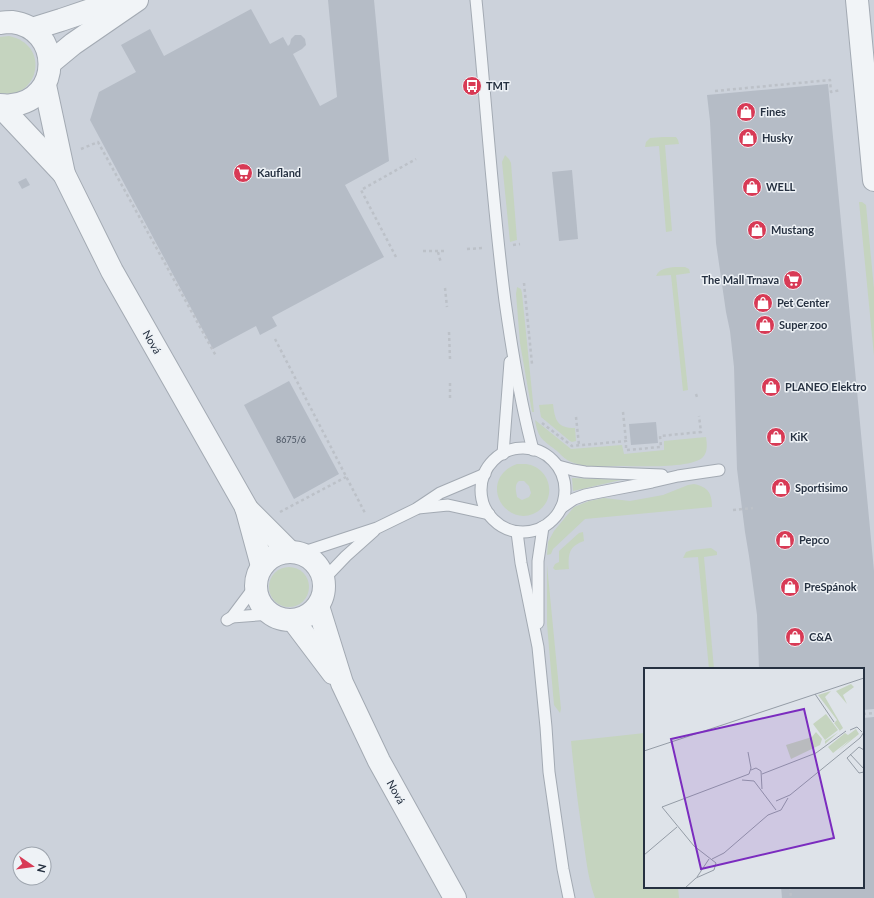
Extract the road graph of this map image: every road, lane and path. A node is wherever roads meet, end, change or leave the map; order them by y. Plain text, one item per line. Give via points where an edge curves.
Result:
1 (120, 0) edge
2 (137, 0) edge
3 (476, 0) edge
4 (857, 0) edge
5 (4, 18) edge
6 (32, 29) junction
7 (50, 63) junction
8 (45, 85) junction
9 (841, 90) dead end
10 (715, 91) dead end
11 (0, 105) edge
12 (81, 149) dead end
13 (416, 159) dead end
14 (64, 174) junction
15 (874, 180) edge
16 (490, 247) dead end
17 (467, 249) dead end
18 (424, 251) dead end
19 (445, 251) dead end
20 (438, 252) junction
21 (396, 257) dead end
22 (441, 263) dead end
23 (524, 283) dead end
24 (445, 288) dead end
25 (447, 307) dead end
26 (449, 332) dead end
27 (275, 339) dead end
28 (512, 345) junction
29 (216, 356) dead end
30 (450, 359) dead end
31 (532, 369) dead end
32 (450, 383) dead end
33 (450, 400) dead end
34 (623, 412) dead end
35 (699, 416) dead end
36 (576, 417) dead end
37 (538, 419) dead end
38 (626, 441) junction
39 (579, 445) junction
40 (533, 450) junction
41 (503, 454) junction
42 (558, 466) junction
43 (718, 470) dead end
44 (485, 474) junction
45 (678, 476) junction
46 (346, 477) junction
47 (246, 507) junction
48 (561, 508) junction
49 (754, 508) dead end
50 (416, 509) junction
51 (733, 510) dead end
52 (277, 513) dead end
53 (365, 513) dead end
54 (489, 514) junction
55 (543, 527) junction
56 (377, 528) junction
57 (518, 532) junction
58 (295, 552) junction
59 (259, 576) junction
60 (323, 580) junction
61 (318, 606) junction
62 (271, 614) junction
63 (293, 620) junction
64 (538, 647) junction
65 (342, 683) junction
66 (874, 713) edge
67 (864, 714) edge
68 (790, 888) edge
69 (455, 898) edge
70 (569, 898) edge
71 (792, 898) edge

1 - 6 street
2 - 7 street
3 - 28 lane via 498,239
4 - 15 street
5 - 6 street
6 - 7 street, Nová via 47,48
7 - 8 street, Nová
8 - 11 street, Nová via 25,102 12,106
8 - 14 street, Nová
9 - 10 path via 831,92 830,80
11 - 14 street, Nová
12 - 29 path via 98,142
13 - 21 path via 361,190
14 - 47 street, Nová via 112,271
16 - 17 path
18 - 20 path
19 - 20 path
20 - 22 path
23 - 31 path
24 - 25 path
26 - 30 path
27 - 46 path
28 - 40 lane
28 - 41 lane
32 - 33 path
34 - 38 path
35 - 38 path via 701,432 660,436 661,447 626,450
36 - 39 path
37 - 39 path via 572,446
38 - 39 path
40 - 41 lane via 515,449
40 - 42 lane via 539,451
41 - 44 lane via 492,462
42 - 45 lane via 585,472
42 - 48 lane via 565,483 565,496
43 - 45 lane
44 - 50 lane via 440,493
44 - 54 lane via 482,494
45 - 48 lane via 574,499
46 - 52 path
46 - 53 path
47 - 58 street, Nová
47 - 59 street, Nová
48 - 55 lane
49 - 51 path
50 - 54 lane via 448,505
50 - 56 lane
54 - 57 lane via 501,526
55 - 57 lane
55 - 64 lane via 538,561
56 - 58 lane
56 - 60 lane
57 - 64 lane via 521,563
58 - 59 street via 274,556 268,560
58 - 60 street, Nová via 309,557 316,563
59 - 62 street, Nová via 257,594 264,608
59 - 62 lane via 230,619
60 - 61 street, Nová via 324,589
61 - 63 street via 307,616
61 - 65 street, Nová
62 - 63 street via 285,620
63 - 65 street, Nová
64 - 70 lane via 549,772
65 - 69 street, Nová via 379,761
66 - 67 path
68 - 71 path

